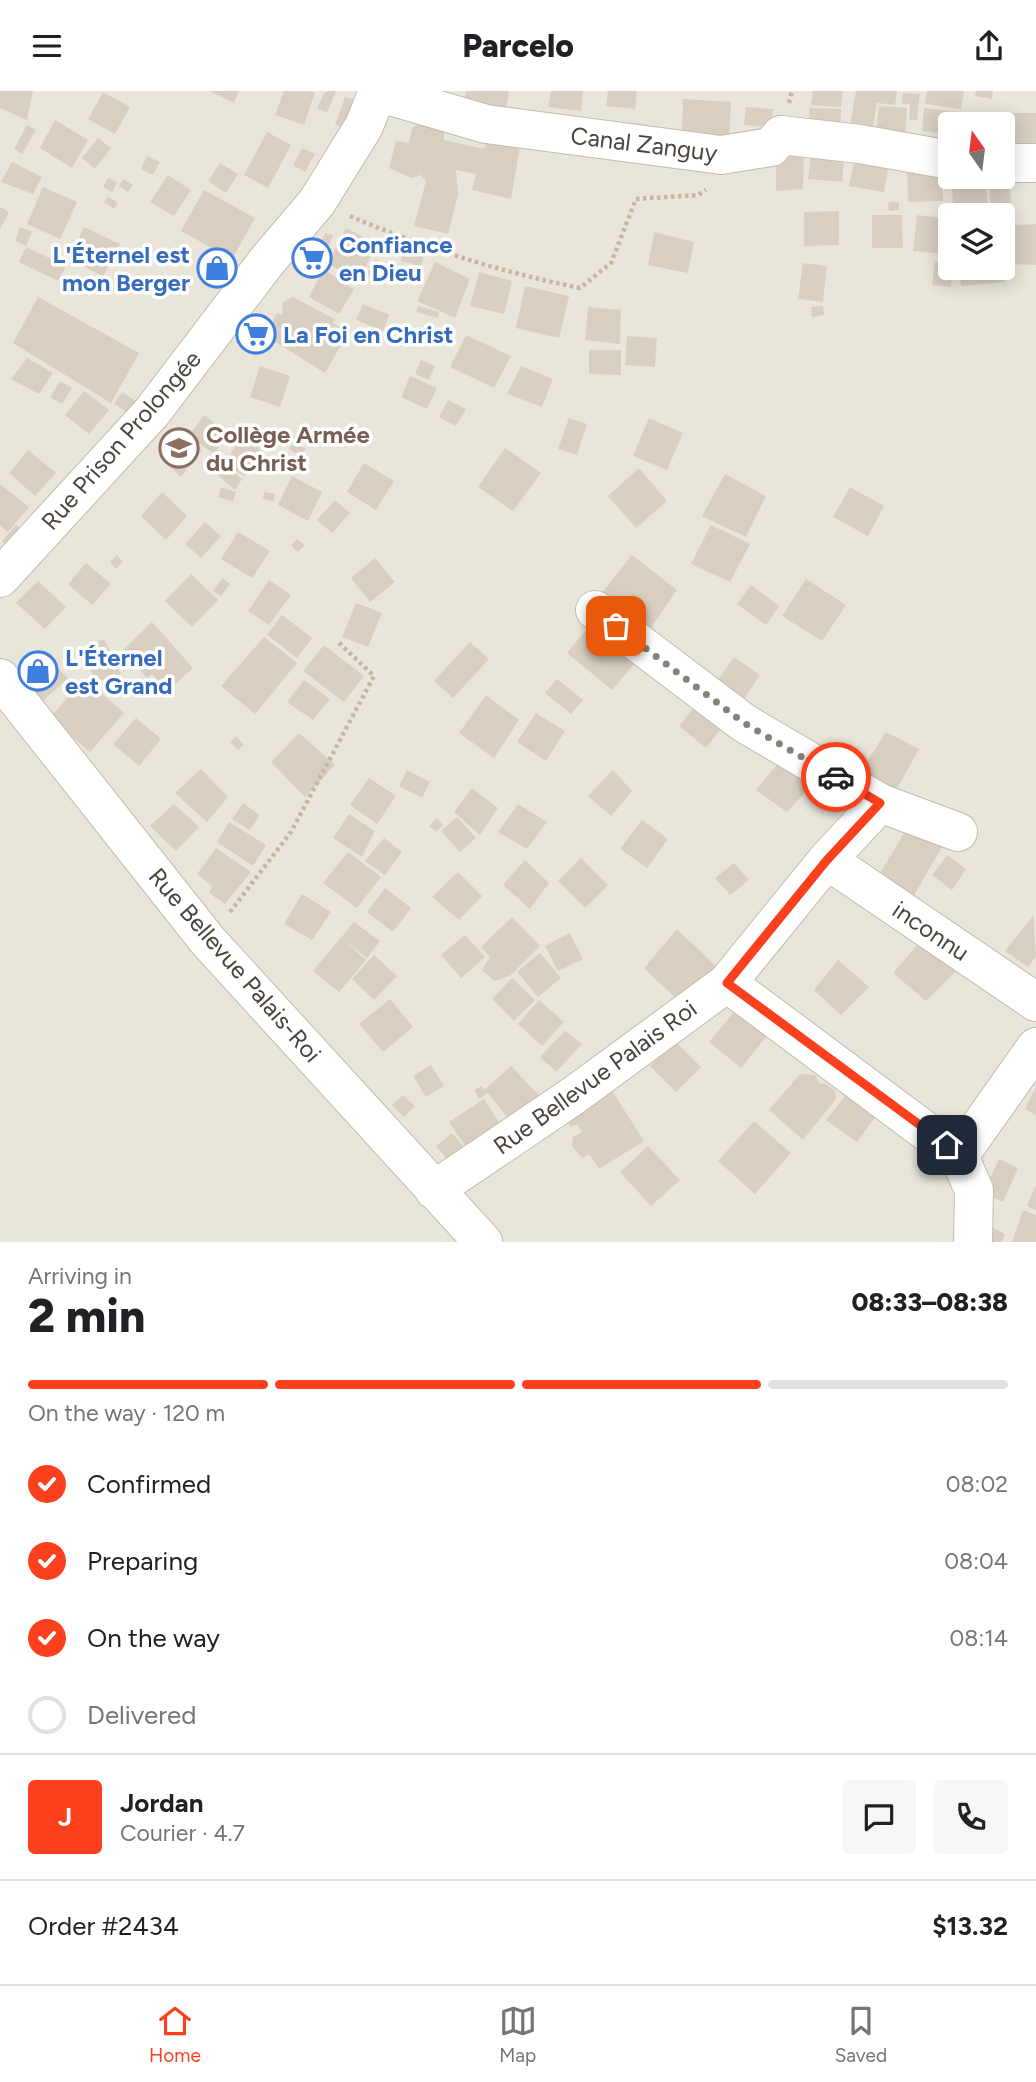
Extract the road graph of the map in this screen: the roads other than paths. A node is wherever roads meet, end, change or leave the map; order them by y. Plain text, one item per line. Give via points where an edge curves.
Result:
1 (377, 92) edge
2 (938, 158) edge
3 (1015, 163) edge
4 (1036, 163) edge
5 (0, 578) edge
6 (595, 610) dead end
7 (0, 678) edge
8 (880, 803) junction
9 (958, 832) dead end
10 (827, 860) junction
11 (727, 983) junction
12 (1036, 1002) edge
13 (1036, 1047) edge
14 (959, 1156) junction
15 (434, 1190) junction
16 (483, 1242) edge
17 (973, 1242) edge

1 - 2 street, Canal Zanguy via 486,124 721,155 771,147 781,135
1 - 5 street, Rue Prison Prolongée via 358,136 317,202 152,412
3 - 4 street
6 - 8 street via 744,723
7 - 15 street, Rue Bellevue Palais-Roi via 208,941
8 - 9 street
8 - 10 street, Rue Bellevue Palais Roi
10 - 11 street, Rue Bellevue Palais Roi
10 - 12 street, inconnu
11 - 14 street
11 - 15 street, Rue Bellevue Palais Roi
13 - 14 street
14 - 17 street via 974,1190
15 - 16 street, Rue Bellevue Palais-Roi

